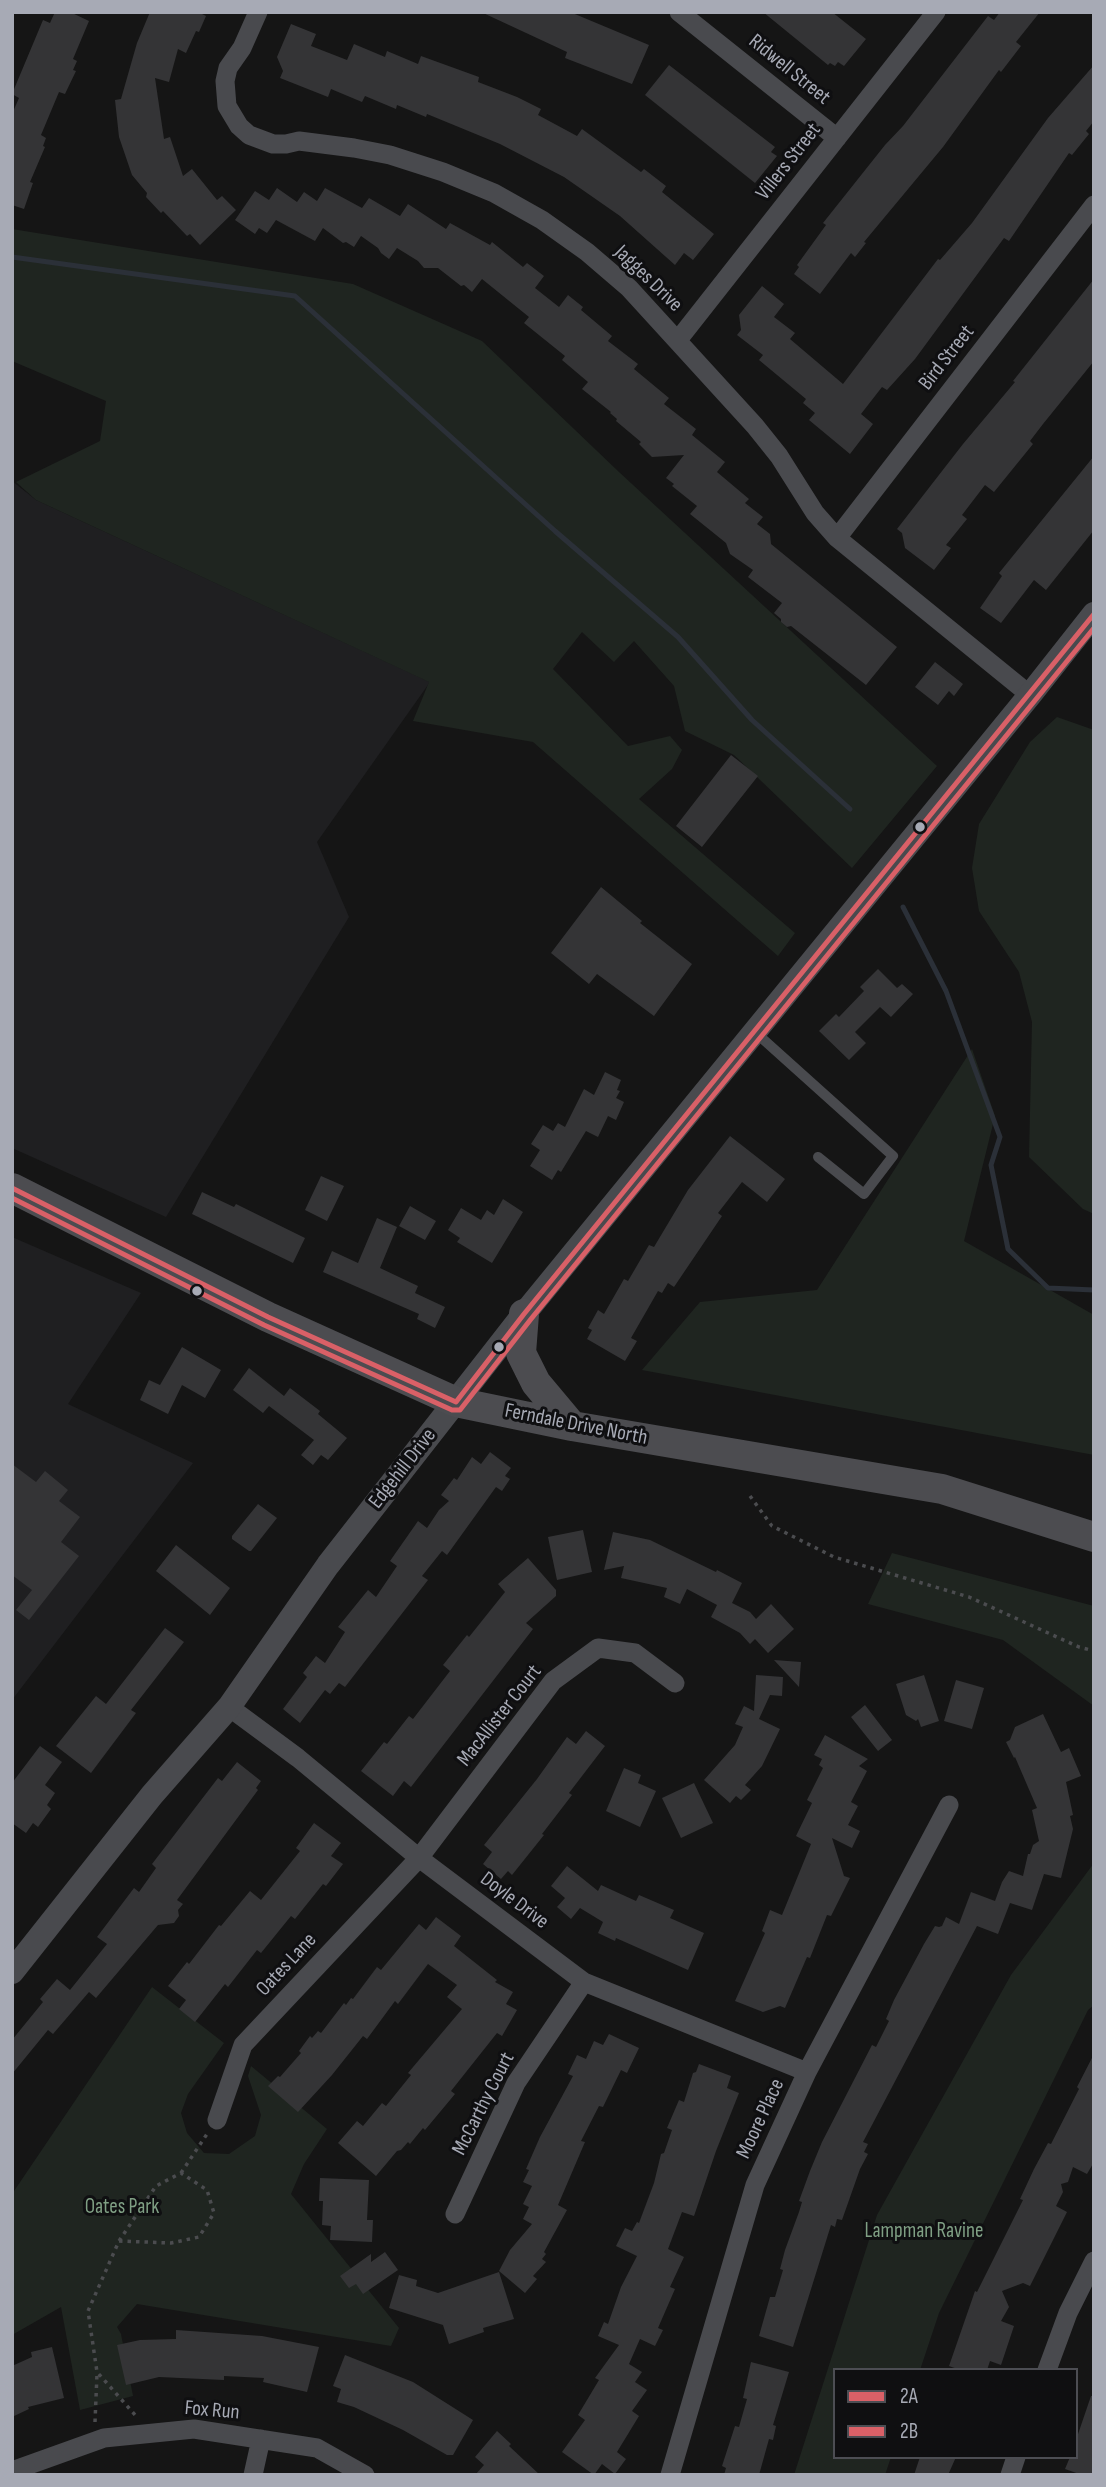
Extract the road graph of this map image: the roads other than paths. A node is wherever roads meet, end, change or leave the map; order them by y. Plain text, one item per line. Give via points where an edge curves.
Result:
1 (258, 12) edge
2 (679, 12) edge
3 (936, 12) edge
4 (837, 138) junction
5 (1094, 205) edge
6 (678, 340) junction
7 (837, 538) junction
8 (1094, 614) edge
9 (1030, 695) junction
10 (754, 1032) junction
11 (818, 1157) dead end
12 (12, 1188) edge
13 (524, 1314) junction
14 (456, 1402) junction
15 (572, 1426) junction
16 (1094, 1536) edge
17 (675, 1683) dead end
18 (229, 1707) junction
19 (949, 1805) dead end
20 (419, 1857) junction
21 (12, 1972) edge
22 (583, 1982) junction
23 (807, 2072) junction
24 (217, 2120) road end
25 (455, 2214) dead end
26 (1094, 2261) edge
27 (1049, 2368) edge
28 (261, 2439) junction
29 (12, 2472) edge
30 (253, 2475) edge
31 (365, 2475) edge
32 (670, 2475) edge

1 - 6 street, Jagges Drive via 225,81 227,106 249,135 272,144 299,141 390,155 494,193 587,252
2 - 4 street, Ridwell Street
3 - 4 street, Villers Street
4 - 6 street, Villers Street
5 - 7 street, Bird Street
6 - 7 street, Jagges Drive via 755,426
7 - 9 street, Jagges Drive
8 - 9 street, Edgehill Drive
9 - 10 street, Edgehill Drive
10 - 11 lane via 893,1156 864,1194
10 - 13 street, Edgehill Drive
12 - 14 main road, Ferndale Drive North via 268,1317
13 - 14 street, Edgehill Drive
13 - 15 main road via 521,1353 536,1383
14 - 15 main road, Ferndale Drive North
14 - 18 street, Edgehill Drive via 328,1565
15 - 16 main road, Ferndale Drive North via 943,1489
17 - 20 street, MacAllister Court via 635,1653 598,1648 553,1681
18 - 20 street, Doyle Drive
18 - 21 street, Edgehill Drive
19 - 23 street, Moore Place
20 - 22 street, Doyle Drive
20 - 24 street, Oates Lane via 243,2045
22 - 23 street, Doyle Drive
22 - 25 street, McCarthy Court via 516,2083
23 - 32 street, Moore Place via 755,2185
26 - 27 street via 1068,2313
28 - 29 street, Fox Run via 194,2428 104,2438
28 - 30 street
28 - 31 street, Fox Run via 317,2448

